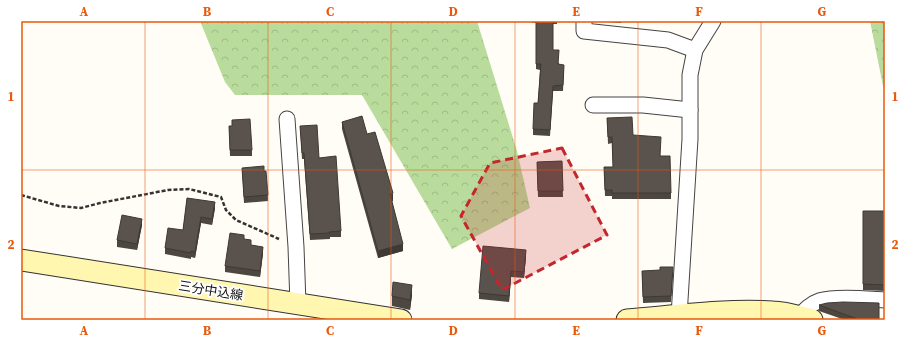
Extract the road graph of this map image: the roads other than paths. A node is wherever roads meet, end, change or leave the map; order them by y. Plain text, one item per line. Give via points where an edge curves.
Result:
1 (584, 21) edge
2 (713, 21) edge
3 (695, 50) junction
4 (593, 105) dead end
5 (690, 110) junction
6 (287, 119) dead end
7 (21, 260) edge
8 (885, 300) edge
9 (298, 304) junction
10 (679, 316) junction
11 (366, 317) edge
12 (806, 318) edge
13 (401, 320) edge
14 (627, 320) edge

1 - 3 street via 584,31 668,40
2 - 3 street
3 - 5 street via 690,75
4 - 5 street via 643,105
5 - 10 street
6 - 9 street
7 - 9 main road, 三分中込線
8 - 12 street via 829,299 807,308
9 - 11 main road, 三分中込線
10 - 12 main road via 754,311
10 - 14 main road
11 - 13 main road, 三分中込線

